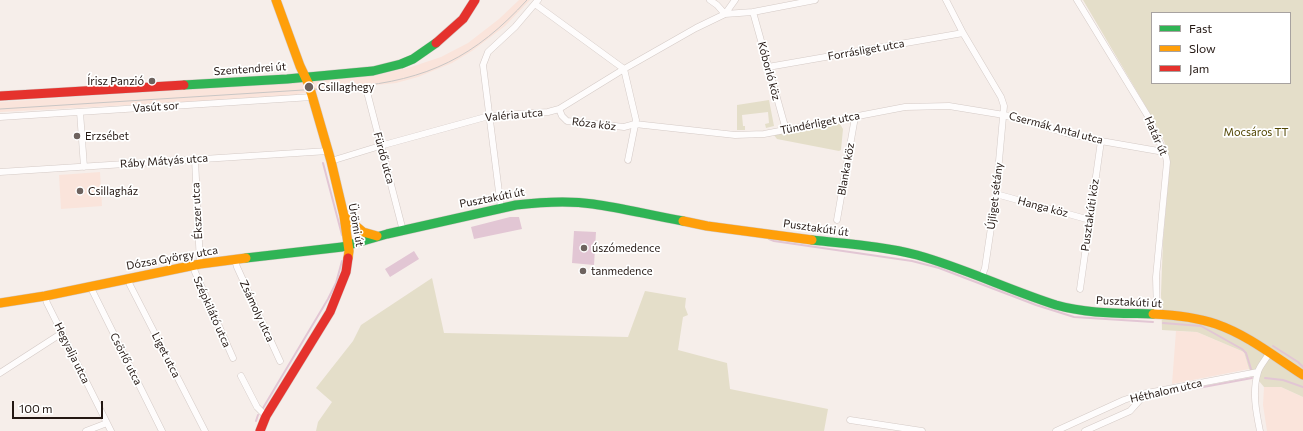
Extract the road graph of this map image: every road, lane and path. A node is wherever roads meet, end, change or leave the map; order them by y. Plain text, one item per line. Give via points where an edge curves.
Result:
1 (276, 0) edge
2 (475, 0) edge
3 (710, 0) edge
4 (735, 0) edge
5 (815, 0) edge
6 (946, 0) edge
7 (1077, 0) edge
8 (537, 2) edge
9 (753, 12) junction
10 (726, 14) junction
11 (963, 33) junction
12 (768, 67) junction
13 (624, 69) junction
14 (304, 77) junction
15 (366, 88) dead end
16 (0, 96) edge
17 (312, 97) junction
18 (559, 109) junction
19 (80, 112) junction
20 (1004, 115) junction
21 (0, 116) edge
22 (490, 116) junction
23 (855, 117) junction
24 (636, 124) junction
25 (786, 130) junction
26 (1101, 141) junction
27 (380, 146) junction
28 (328, 151) junction
29 (1164, 152) junction
30 (195, 159) junction
31 (628, 160) dead end
32 (331, 161) junction
33 (84, 167) junction
34 (0, 172) edge
35 (996, 194) junction
36 (501, 208) junction
37 (344, 216) junction
38 (837, 220) dead end
39 (1090, 220) junction
40 (402, 227) dead end
41 (377, 236) junction
42 (349, 244) junction
43 (235, 260) junction
44 (196, 265) junction
45 (982, 276) junction
46 (128, 278) junction
47 (90, 286) junction
48 (1080, 288) dead end
49 (45, 296) junction
50 (0, 303) edge
51 (1157, 315) junction
52 (62, 333) junction
53 (1269, 354) junction
54 (233, 358) dead end
55 (280, 361) dead end
56 (1258, 372) junction
57 (0, 373) edge
58 (1303, 375) edge
59 (241, 376) dead end
60 (1142, 394) junction
61 (266, 416) junction
62 (850, 420) dead end
63 (107, 423) junction
64 (86, 431) edge
65 (111, 431) edge
66 (162, 431) edge
67 (205, 431) edge
68 (260, 431) edge
69 (922, 431) edge
70 (1056, 431) edge
71 (1085, 431) edge
72 (1260, 431) edge

1 - 14 street, Ürömi út
2 - 14 street, Szentendrei út via 463,19 452,30 413,59 373,71
3 - 10 street
4 - 10 street
5 - 9 street
6 - 11 street, Csermák Antal utca
7 - 29 street, Határ út via 1149,118
8 - 13 street
8 - 22 street via 488,52 483,65
9 - 10 street
9 - 12 street, Kóborló köz
10 - 13 street, Valéria utca
11 - 12 street, Forrásliget utca
11 - 20 street, Csermák Antal utca via 1001,97
12 - 25 street, Kóborló köz
13 - 18 street, Valéria utca
13 - 24 street
14 - 16 street, Szentendrei út
14 - 17 street, Ürömi út
15 - 27 street, Fürdő utca
17 - 19 street, Vasút sor
17 - 28 street, Ürömi út
18 - 22 street, Valéria utca
18 - 24 street, Róza köz via 567,121 624,127
19 - 21 street, Vasút sor
19 - 33 street
20 - 23 street, Tündérliget utca via 949,106 905,107
20 - 26 street, Csermák Antal utca
20 - 35 street, Újliget sétány
22 - 27 street, Valéria utca
22 - 36 street
23 - 25 street, Tündérliget utca
23 - 38 street, Blanka köz
24 - 25 street, Tündérliget utca via 735,135
24 - 31 street
26 - 29 street, Csermák Antal utca
26 - 39 street, Pusztakúti köz
27 - 32 street, Valéria utca
27 - 40 street, Fürdő utca
28 - 30 street, Ráby Mátyás utca
28 - 32 street, Ürömi út
29 - 51 street, Határ út via 1167,162 1156,277
30 - 33 street, Ráby Mátyás utca
30 - 44 street, Ékszer utca
32 - 37 street, Ürömi út
33 - 34 street, Ráby Mátyás utca
35 - 39 street, Hanga köz
35 - 45 street, Újliget sétány
36 - 41 street, Pusztakúti út
36 - 45 street, Pusztakúti út via 534,203 593,204 706,226 915,255
37 - 41 street via 363,232
37 - 42 street, Ürömi út
39 - 48 street, Pusztakúti köz
41 - 42 street, Pusztakúti út
42 - 43 street, Dózsa György utca
42 - 61 street, Ürömi út via 346,272 330,312
43 - 44 street, Dózsa György utca
43 - 55 street, Zsámoly utca
44 - 46 street, Dózsa György utca
44 - 54 street, Szépkilátó utca
45 - 51 street, Pusztakúti út via 1057,305 1095,312
46 - 47 street, Dózsa György utca
46 - 67 street, Liget utca
47 - 49 street, Dózsa György utca
47 - 66 street, Csörlő utca
49 - 50 street, Dózsa György utca
49 - 52 street, Hegyalja utca
51 - 53 street, Pusztakúti út via 1216,324
52 - 57 street
52 - 63 street, Hegyalja utca
53 - 56 street
53 - 58 street, Pusztakúti út
56 - 60 street, Héthalom utca
56 - 72 street via 1255,400
59 - 61 street via 257,407
60 - 70 street, Héthalom utca
60 - 71 street via 1130,411
61 - 68 street, Ürömi út
62 - 69 street
63 - 64 street
63 - 65 street, Hegyalja utca

